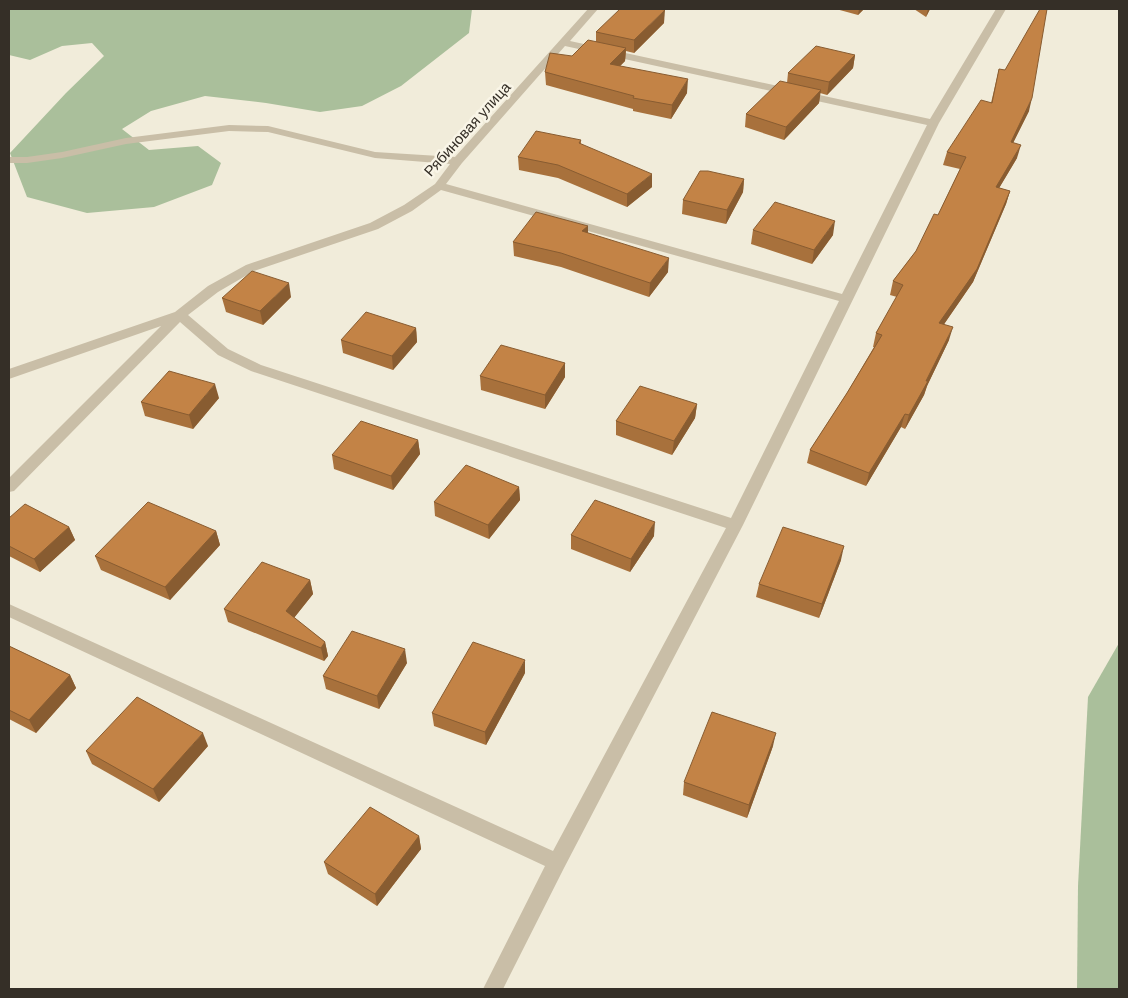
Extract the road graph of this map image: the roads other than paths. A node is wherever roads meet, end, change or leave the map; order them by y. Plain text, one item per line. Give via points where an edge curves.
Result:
1 (593, 9) edge
2 (1001, 9) edge
3 (564, 42) junction
4 (933, 123) junction
5 (9, 160) edge
6 (458, 161) junction
7 (439, 186) junction
8 (846, 299) junction
9 (180, 315) junction
10 (9, 374) edge
11 (9, 487) edge
12 (735, 525) junction
13 (9, 610) edge
14 (557, 862) junction
15 (493, 989) edge

1 - 3 street, Рябиновая улица
2 - 4 street
3 - 4 street
3 - 6 street, Рябиновая улица
4 - 8 street
5 - 6 street via 62,155 126,141 229,128 268,129 375,155
6 - 7 street, Рябиновая улица
7 - 8 street
7 - 9 street, Рябиновая улица via 374,226 250,268 213,289
8 - 12 street
9 - 10 street
9 - 11 street
9 - 12 street via 223,352 256,368
12 - 14 street
13 - 14 street
14 - 15 street

